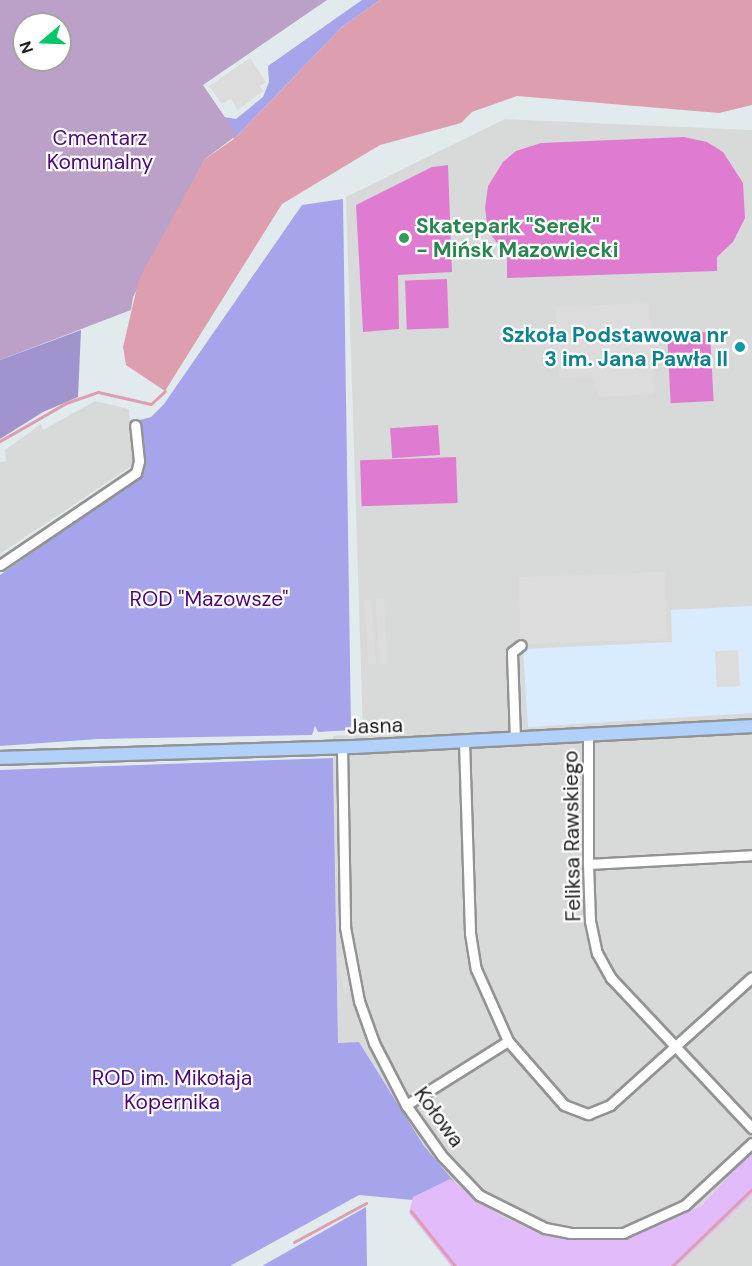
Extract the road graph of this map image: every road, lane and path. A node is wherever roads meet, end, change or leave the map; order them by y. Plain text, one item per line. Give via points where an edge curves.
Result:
1 (135, 425) dead end
2 (0, 565) edge
3 (521, 645) dead end
4 (752, 726) edge
5 (588, 735) junction
6 (515, 739) junction
7 (464, 741) junction
8 (342, 747) junction
9 (0, 758) edge
10 (752, 855) edge
11 (588, 864) junction
12 (752, 976) edge
13 (508, 1041) junction
14 (675, 1048) junction
15 (406, 1105) junction
16 (752, 1128) edge
17 (752, 1143) edge

1 - 2 street via 140,462 136,473
3 - 6 street via 512,652
4 - 5 street, Jasna
5 - 6 street, Jasna
5 - 11 street, Feliksa Rawskiego
6 - 7 street, Jasna
7 - 8 street, Jasna
7 - 13 street via 472,950 482,987
8 - 9 street, Jasna
8 - 15 street, Kołowa via 348,952 367,1025
10 - 11 street
11 - 14 street, Feliksa Rawskiego via 591,932 600,959 611,978
12 - 14 street
13 - 14 street via 564,1105 588,1114 621,1097
13 - 15 street
14 - 16 street, Feliksa Rawskiego
15 - 17 street, Kołowa via 442,1156 479,1195 524,1220 570,1233 622,1233 663,1217 701,1192

